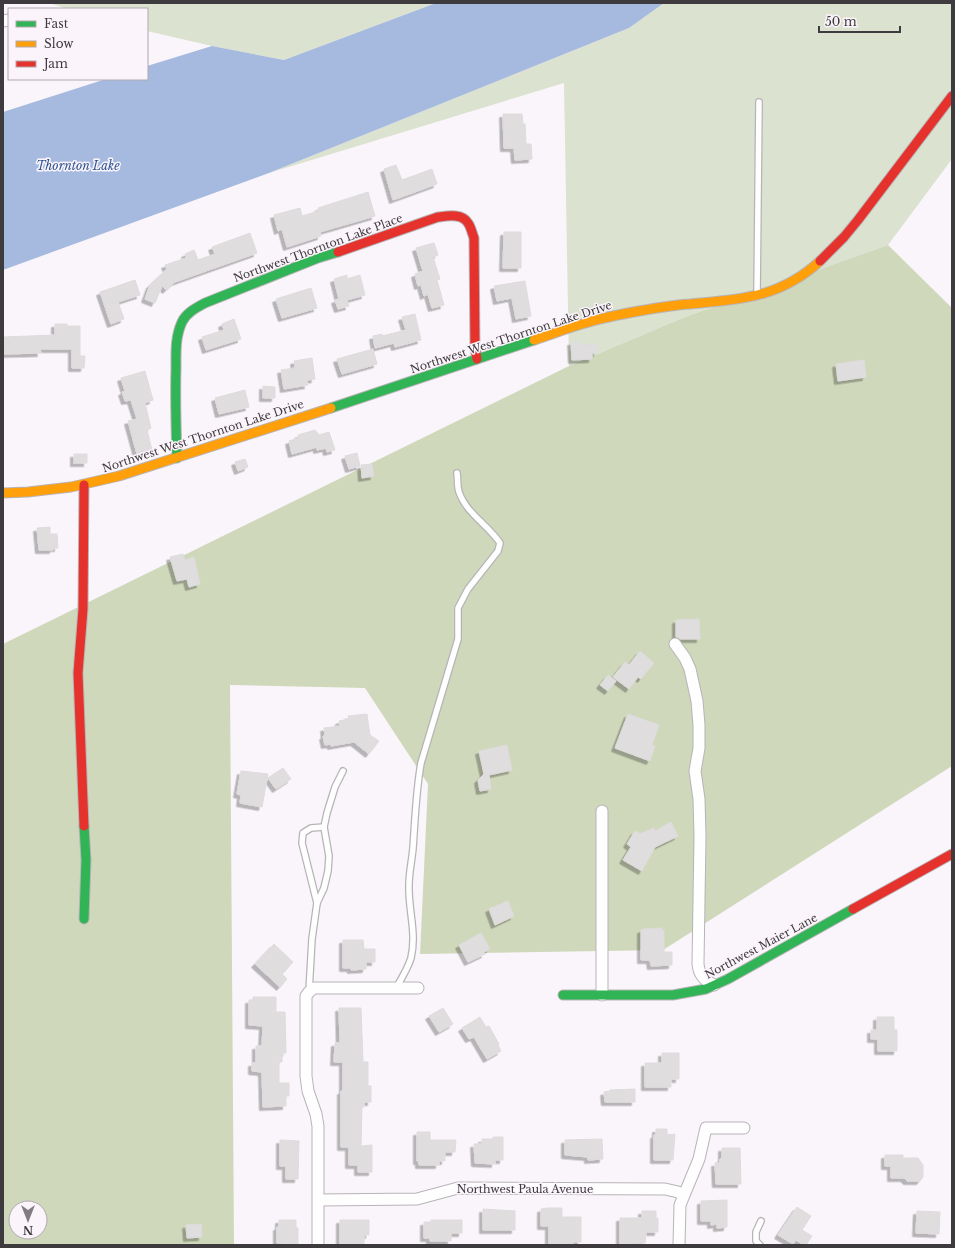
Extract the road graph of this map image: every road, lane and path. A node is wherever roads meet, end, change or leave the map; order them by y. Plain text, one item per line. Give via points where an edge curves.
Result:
1 (952, 96) edge
2 (759, 102) dead end
3 (757, 296) junction
4 (477, 359) junction
5 (177, 458) junction
6 (457, 474) dead end
7 (84, 485) junction
8 (3, 493) edge
9 (675, 644) dead end
10 (343, 771) dead end
11 (602, 811) dead end
12 (324, 827) junction
13 (952, 854) edge
14 (317, 903) junction
15 (84, 919) dead end
16 (714, 985) junction
17 (396, 988) junction
18 (418, 988) dead end
19 (309, 992) junction
20 (562, 995) dead end
21 (602, 995) junction
22 (744, 1128) dead end
23 (683, 1196) junction
24 (319, 1200) junction
25 (761, 1221) dead end
26 (318, 1245) edge
27 (679, 1245) edge
28 (760, 1245) edge

1 - 3 street, Northwest West Thornton Lake Drive via 829,255 791,283
2 - 3 lane
3 - 4 street, Northwest West Thornton Lake Drive via 619,314
4 - 5 street, Northwest West Thornton Lake Drive
4 - 5 street, Northwest Thornton Lake Place via 474,238 468,222 463,218 452,215 438,217 318,258 205,303 190,312 179,329 177,342
5 - 7 street, Northwest West Thornton Lake Drive
6 - 17 lane via 458,491 463,503 500,543 498,551 468,589 458,608 458,638 421,763 408,896 413,947 407,968
7 - 8 street, Northwest West Thornton Lake Drive
7 - 15 street via 84,609 78,673 86,860
9 - 16 street via 690,669 697,702 699,748 695,771 700,836 698,964 701,976
10 - 12 lane via 335,787
11 - 21 street
12 - 14 lane via 329,856 328,871
12 - 14 lane via 311,828 303,833 302,843
13 - 16 street, Northwest Maier Lane
14 - 19 lane
16 - 21 street, Northwest Maier Lane via 673,995
17 - 18 street
17 - 19 street via 314,988
19 - 24 street via 306,1000 306,1076 318,1126
20 - 21 street, Northwest Maier Lane
22 - 23 street via 706,1128 699,1159
23 - 24 street, Northwest Paula Avenue via 665,1189 458,1188 417,1199
23 - 27 street via 680,1205
24 - 26 street
25 - 28 lane via 756,1232 756,1241

